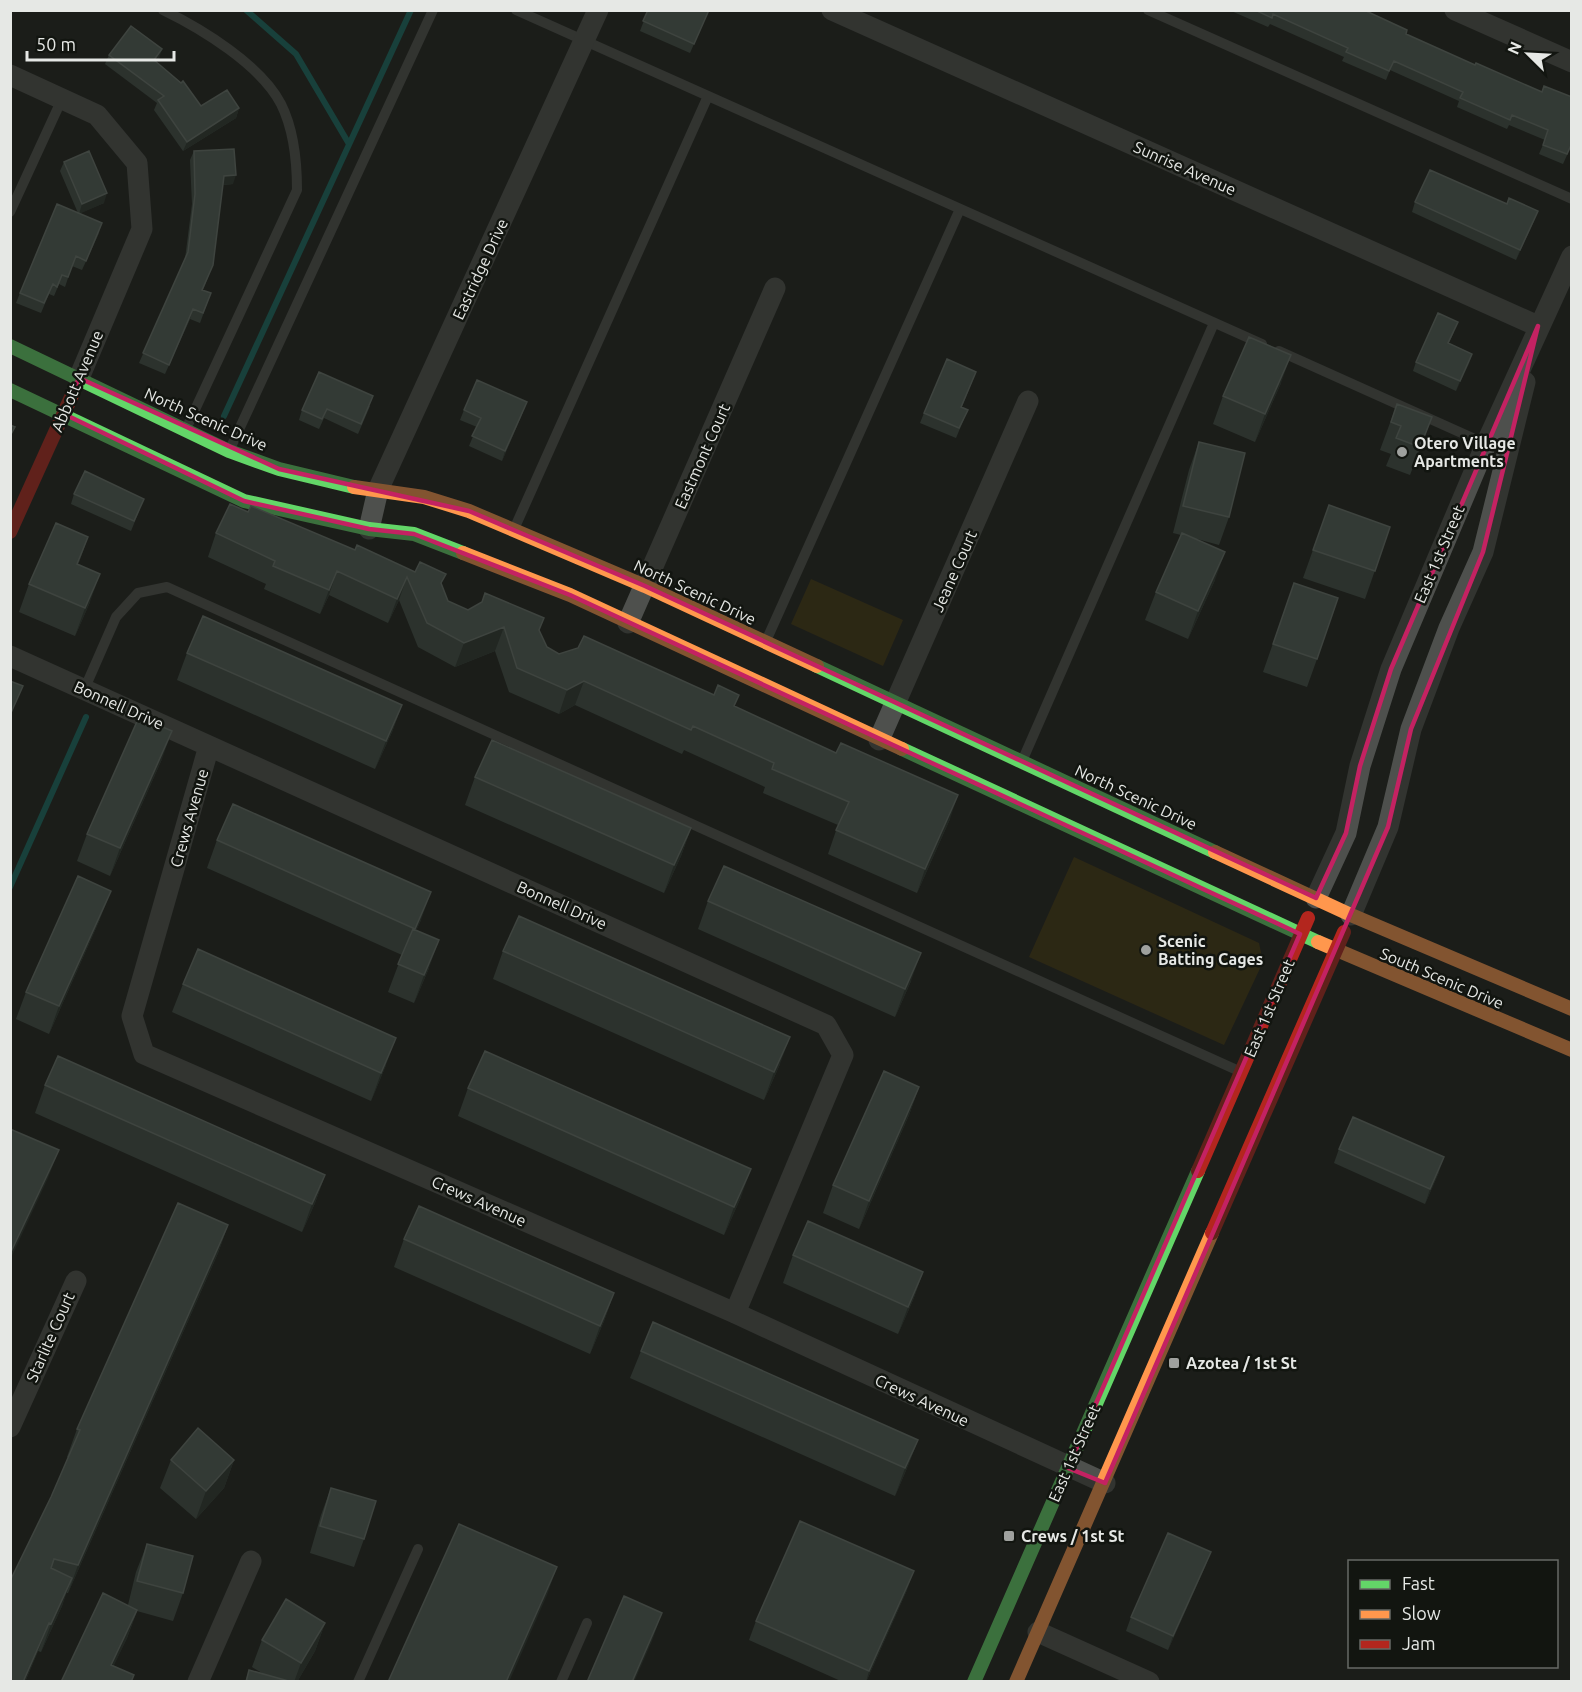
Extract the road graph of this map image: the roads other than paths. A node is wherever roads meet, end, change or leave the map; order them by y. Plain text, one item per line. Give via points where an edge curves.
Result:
1 (163, 10) edge
2 (432, 10) edge
3 (516, 10) edge
4 (598, 10) edge
5 (832, 10) edge
6 (1148, 10) edge
7 (1455, 10) edge
8 (584, 42) junction
9 (1572, 62) edge
10 (10, 75) edge
11 (708, 96) junction
12 (62, 99) junction
13 (1572, 199) edge
14 (960, 209) junction
15 (10, 212) edge
16 (1572, 256) edge
17 (776, 288) dead end
18 (1214, 323) junction
19 (1538, 326) junction
20 (10, 346) edge
21 (79, 378) junction
22 (10, 390) edge
23 (1028, 401) dead end
24 (64, 414) junction
25 (186, 429) junction
26 (1486, 444) junction
27 (229, 451) junction
28 (378, 490) junction
29 (369, 529) junction
30 (514, 530) junction
31 (11, 531) edge
32 (645, 586) junction
33 (628, 623) junction
34 (765, 643) junction
35 (10, 656) edge
36 (84, 690) junction
37 (896, 703) junction
38 (879, 740) junction
39 (209, 746) junction
40 (1022, 762) junction
41 (1316, 898) junction
42 (1351, 915) junction
43 (1300, 934) junction
44 (1336, 951) junction
45 (1572, 1009) edge
46 (1572, 1050) edge
47 (1242, 1073) junction
48 (76, 1281) dead end
49 (735, 1313) junction
50 (10, 1427) edge
51 (1068, 1468) junction
52 (1105, 1483) junction
53 (418, 1548) dead end
54 (251, 1561) dead end
55 (587, 1623) dead end
56 (1038, 1632) junction
57 (198, 1682) edge
58 (358, 1682) edge
59 (561, 1682) edge
60 (974, 1682) edge
61 (1016, 1682) edge
62 (1149, 1682) edge

1 - 25 lane via 226,47 261,79 281,104 297,158 297,190
2 - 27 lane
3 - 8 lane
4 - 8 street, Eastridge Drive
5 - 19 street, Sunrise Avenue
6 - 13 lane
7 - 9 street
8 - 11 lane
8 - 28 street, Eastridge Drive
10 - 12 street
11 - 14 lane
11 - 30 lane
12 - 15 lane
12 - 21 street, Abbott Avenue via 97,115 137,163 142,229
14 - 18 lane
14 - 34 lane
16 - 19 street, East 1st Street
17 - 32 street, Eastmont Court
18 - 26 lane
18 - 40 lane
19 - 26 street, East 1st Street
19 - 42 street, East 1st Street via 1483,552 1411,729 1388,827
20 - 21 main road, North Scenic Drive
21 - 24 main road, Abbott Avenue
21 - 25 main road, North Scenic Drive
22 - 24 main road
23 - 37 street, Jeane Court
24 - 29 main road via 244,501
24 - 31 main road, Abbott Avenue
25 - 27 main road, North Scenic Drive
26 - 41 street, East 1st Street via 1391,669 1360,766 1346,833
27 - 28 main road, North Scenic Drive via 343,486
28 - 29 street, Eastridge Drive
28 - 30 main road, North Scenic Drive via 424,497
29 - 33 main road via 414,534 570,595
30 - 32 main road, North Scenic Drive
32 - 33 street, Eastmont Court
32 - 34 main road, North Scenic Drive
33 - 38 main road
34 - 37 main road, North Scenic Drive
35 - 36 street, Bonnell Drive
36 - 39 street, Bonnell Drive
36 - 47 lane via 116,617 138,593 167,587
37 - 38 street, Jeane Court
37 - 40 main road, North Scenic Drive
38 - 43 main road
39 - 49 street, Crews Avenue via 132,1016 144,1054
39 - 49 street, Bonnell Drive via 826,1025 843,1055
40 - 41 main road, North Scenic Drive
41 - 42 main road, North Scenic Drive
41 - 43 main road, East 1st Street
42 - 44 main road, East 1st Street
42 - 45 main road, South Scenic Drive
43 - 44 main road, South Scenic Drive
43 - 47 main road, East 1st Street
44 - 46 main road, South Scenic Drive
44 - 52 main road, East 1st Street
47 - 51 main road, East 1st Street
48 - 50 street, Starlite Court
49 - 51 street, Crews Avenue
51 - 52 street, Crews Avenue
51 - 60 main road, East 1st Street
52 - 56 main road, East 1st Street
53 - 58 lane
54 - 57 street
55 - 59 lane
56 - 61 main road, East 1st Street
56 - 62 street

